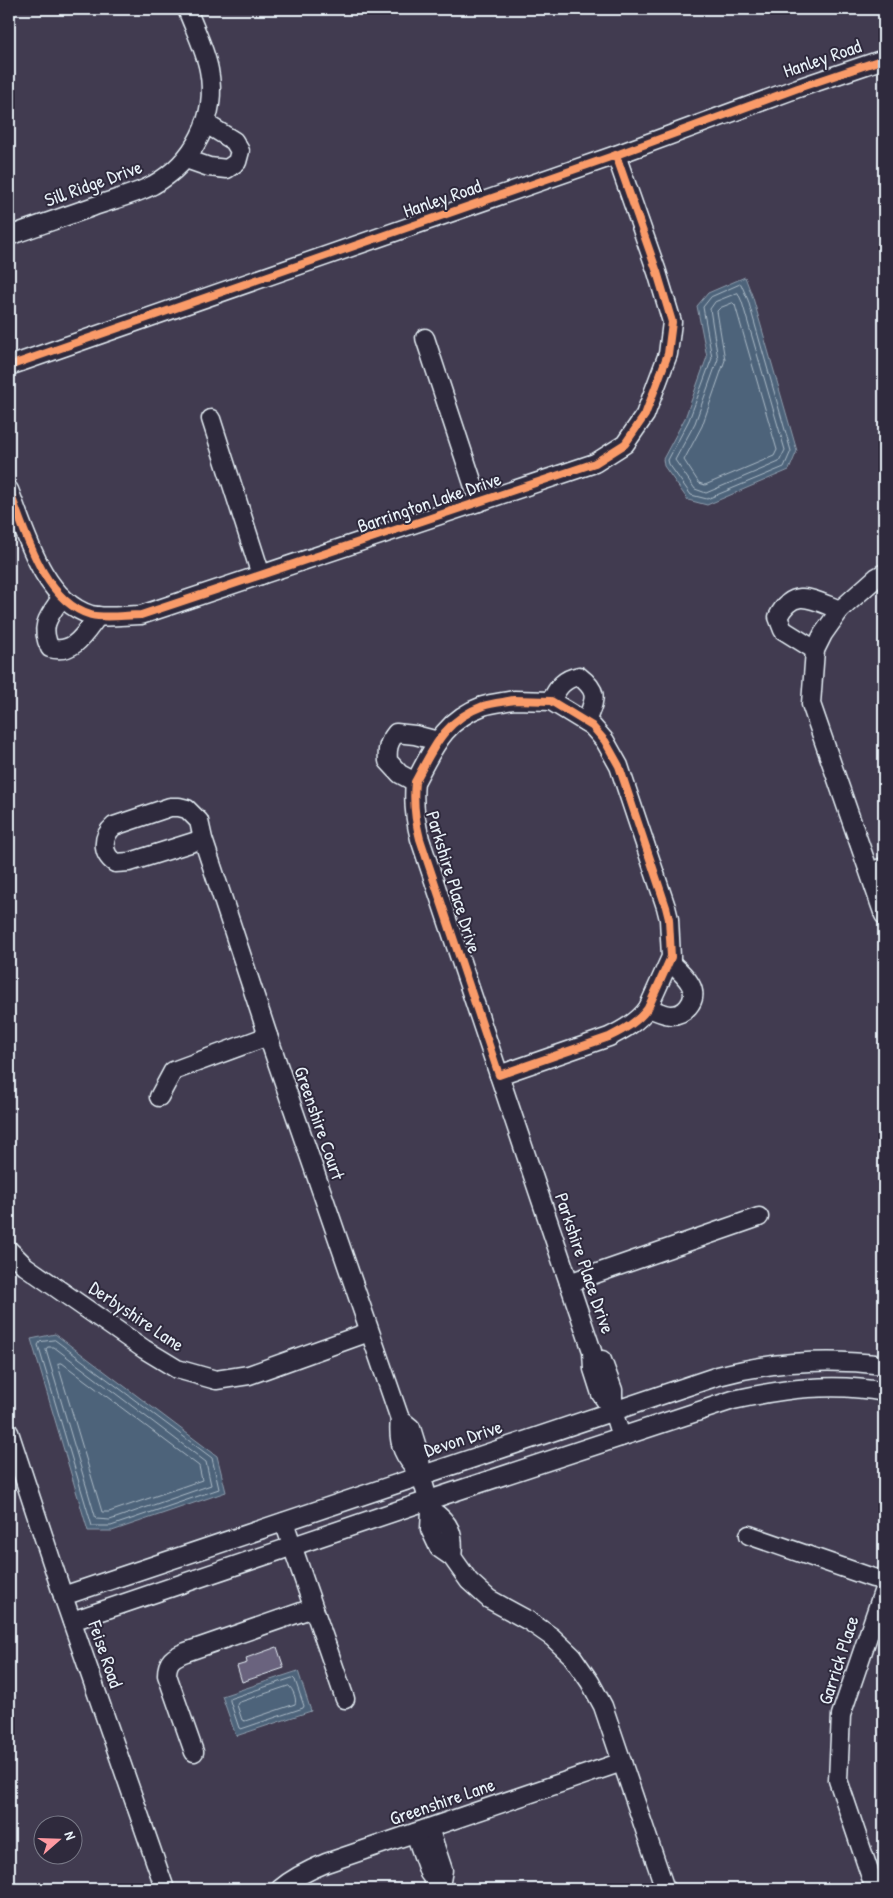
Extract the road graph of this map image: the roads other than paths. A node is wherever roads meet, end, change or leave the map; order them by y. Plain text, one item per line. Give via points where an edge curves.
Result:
1 (187, 9) edge
2 (884, 59) edge
3 (206, 123) junction
4 (616, 155) junction
5 (186, 159) junction
6 (9, 236) edge
7 (425, 338) dead end
8 (9, 366) edge
9 (211, 419) dead end
10 (9, 490) edge
11 (479, 502) junction
12 (884, 573) edge
13 (261, 575) junction
14 (62, 597) junction
15 (840, 610) junction
16 (98, 616) junction
17 (815, 650) junction
18 (551, 701) junction
19 (586, 722) junction
20 (438, 741) junction
21 (415, 782) junction
22 (203, 839) junction
23 (877, 870) edge
24 (884, 915) edge
25 (670, 962) junction
26 (648, 1008) junction
27 (268, 1036) junction
28 (499, 1075) junction
29 (159, 1097) dead end
30 (759, 1217) dead end
31 (9, 1250) edge
32 (569, 1283) junction
33 (369, 1332) junction
34 (884, 1365) edge
35 (884, 1392) edge
36 (613, 1411) junction
37 (9, 1432) edge
38 (621, 1437) junction
39 (420, 1475) junction
40 (430, 1505) junction
41 (284, 1522) junction
42 (749, 1535) dead end
43 (292, 1547) junction
44 (884, 1579) edge
45 (884, 1589) edge
46 (63, 1596) junction
47 (313, 1608) junction
48 (72, 1621) junction
49 (344, 1699) dead end
50 (194, 1752) dead end
51 (622, 1762) junction
52 (422, 1830) junction
53 (440, 1888) edge
54 (165, 1889) edge
55 (280, 1889) edge
56 (665, 1889) edge
57 (875, 1889) edge

1 - 3 street, Sill Ridge Drive via 209,69
2 - 4 street, Hanley Road
3 - 5 street, Sill Ridge Drive
3 - 5 street via 234,141 240,151 237,162 227,169
4 - 8 street, Hanley Road
4 - 11 street, Barrington Lake Drive via 672,322 668,354 645,415 625,444 595,463
5 - 6 street, Sill Ridge Drive via 152,186
7 - 11 street
9 - 13 street
10 - 14 street, Barrington Lake Drive via 36,560
11 - 13 street, Barrington Lake Drive
12 - 15 street
13 - 16 street, Barrington Lake Drive via 152,613
14 - 16 street, Barrington Lake Drive via 83,612
14 - 16 street via 48,618 44,636 50,648 68,649
15 - 17 street
15 - 17 street via 810,598 796,598 784,604 778,617 783,630
17 - 23 street via 811,704
18 - 19 street, Parkshire Place Drive
18 - 19 street via 558,686 579,676 594,693 595,701
18 - 20 street, Parkshire Place Drive via 514,700 483,706 457,720
19 - 25 street, Parkshire Place Drive via 605,741 619,766 669,919
20 - 21 street, Parkshire Place Drive
20 - 21 street via 396,733 391,740 387,748 388,761 400,774
21 - 28 street, Parkshire Place Drive via 414,814 420,839
22 - 22 street, Greenshire Court via 199,821 187,809 179,807 170,807 114,826 104,839 106,854 115,862 130,862
22 - 27 street, Greenshire Court
23 - 24 street
25 - 26 street, Parkshire Place Drive
25 - 26 street via 691,984 694,992 691,1004 684,1012 671,1015
26 - 28 street, Parkshire Place Drive via 643,1016 608,1037
27 - 29 street via 172,1071
27 - 33 street, Greenshire Court
28 - 32 street, Parkshire Place Drive
30 - 32 street
31 - 33 street, Derbyshire Lane via 25,1266 144,1349 177,1369 216,1380 249,1375
32 - 36 street, Parkshire Place Drive via 592,1351 603,1361 613,1390
33 - 39 street, Greenshire Court via 400,1420 411,1428 420,1456
34 - 36 street, Devon Drive via 822,1360 761,1366 718,1376
35 - 38 street via 840,1387 770,1392 733,1400
36 - 38 street, Parkshire Place Drive
36 - 39 street, Devon Drive
37 - 46 street, Feise Road
38 - 40 street
39 - 40 street, Greenshire Court
39 - 41 street, Devon Drive
40 - 43 street
40 - 51 street via 444,1518 454,1542 452,1557 469,1581 489,1600 530,1621 572,1656 603,1706
41 - 43 street
41 - 46 street, Devon Drive
42 - 44 street
43 - 47 street
43 - 48 street
45 - 57 street, Garrick Place via 841,1715 838,1780
46 - 48 street, Feise Road
47 - 49 street
47 - 50 street via 186,1652 169,1662 167,1675
48 - 54 street, Feise Road
51 - 52 street, Greenshire Lane
51 - 56 street
52 - 53 street via 428,1873
52 - 55 street, Greenshire Lane via 320,1866

